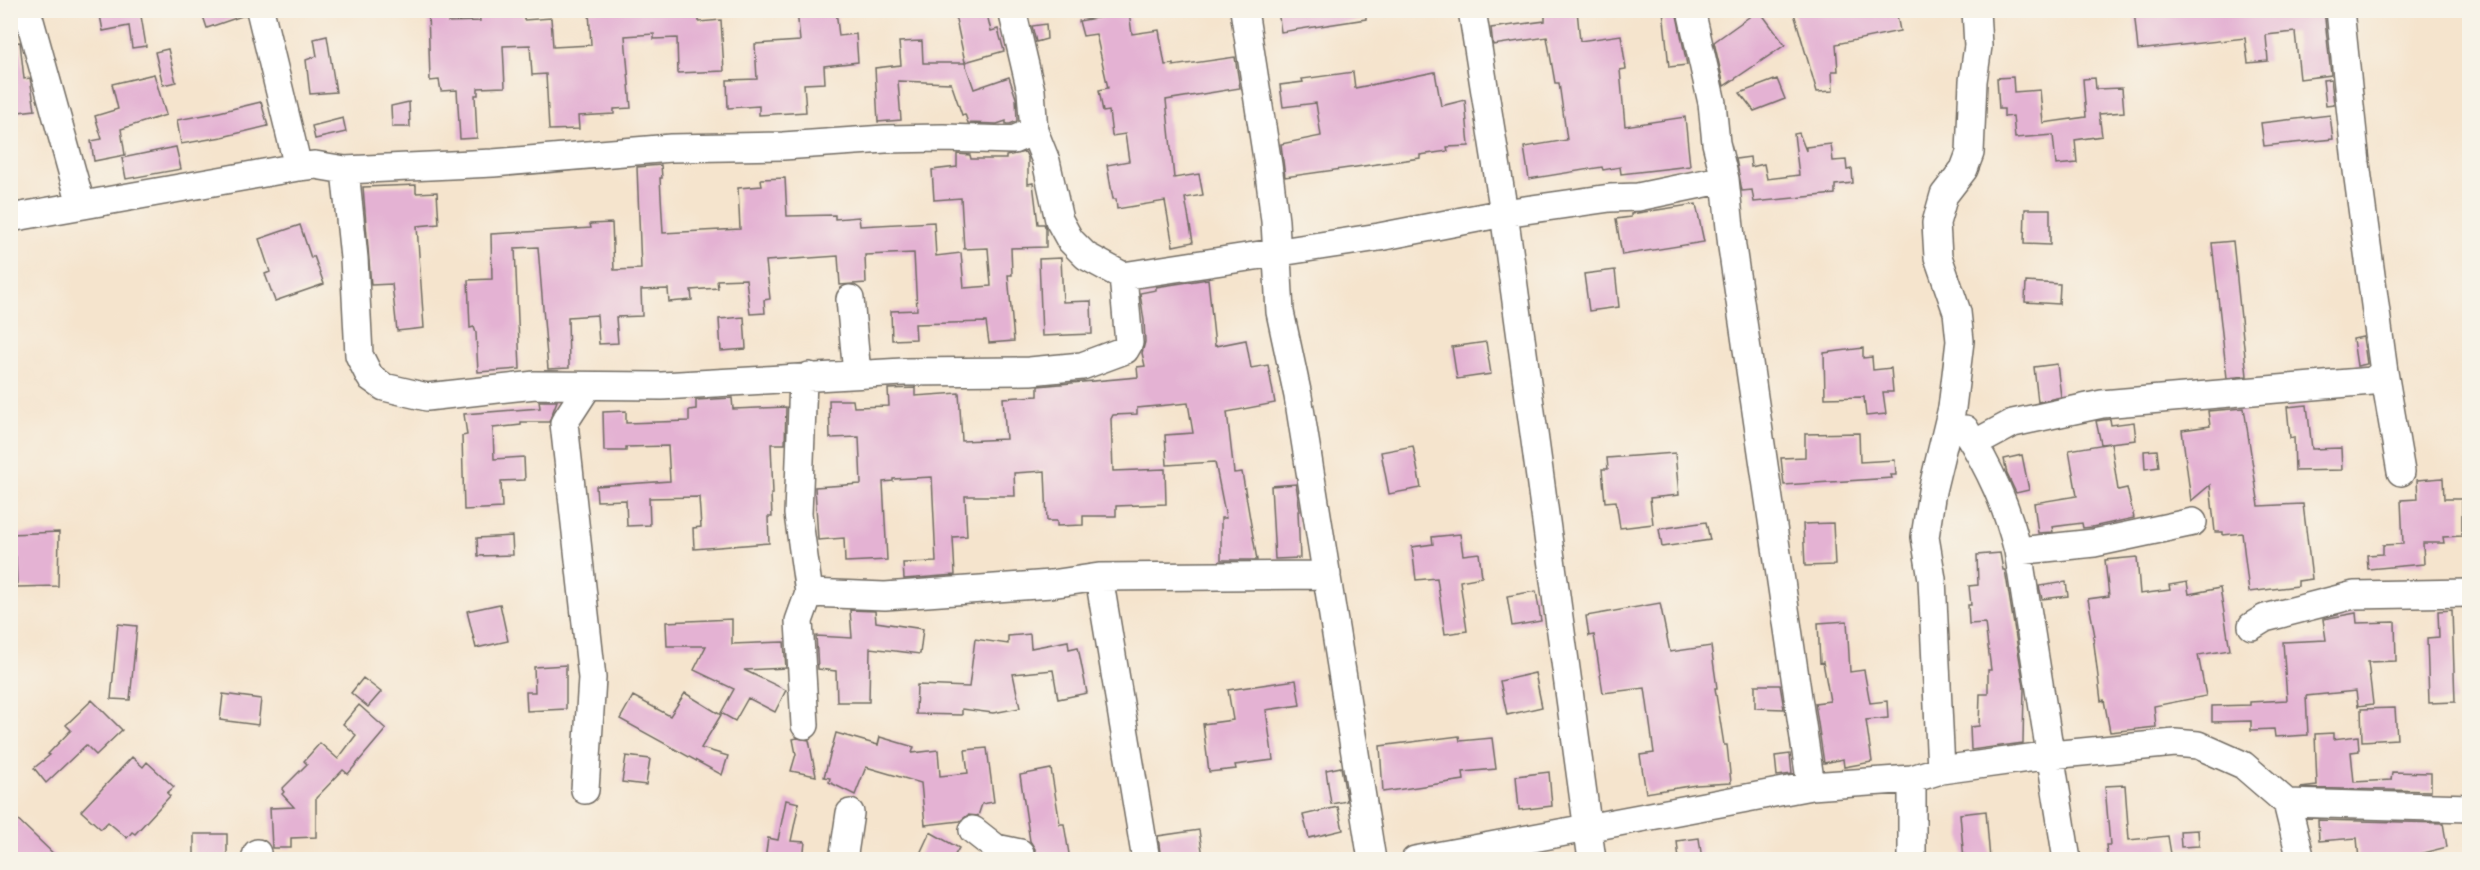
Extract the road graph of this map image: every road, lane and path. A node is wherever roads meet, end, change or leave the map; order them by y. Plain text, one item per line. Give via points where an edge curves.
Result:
1 (27, 10) edge
2 (260, 10) edge
3 (1012, 10) edge
4 (1244, 10) edge
5 (1472, 10) edge
6 (1691, 10) edge
7 (1976, 10) edge
8 (2340, 10) edge
9 (1034, 131) junction
10 (298, 167) junction
11 (345, 170) junction
12 (1725, 179) junction
13 (81, 204) junction
14 (1504, 213) junction
15 (10, 218) edge
16 (1275, 252) junction
17 (1123, 276) junction
18 (850, 299) dead end
19 (2384, 372) junction
20 (857, 374) junction
21 (809, 376) junction
22 (588, 386) junction
23 (1952, 408) junction
24 (1974, 444) junction
25 (2401, 472) dead end
26 (2193, 522) dead end
27 (2018, 551) junction
28 (1327, 575) junction
29 (1099, 577) junction
30 (2469, 593) edge
31 (809, 594) junction
32 (2252, 626) dead end
33 (805, 725) dead end
34 (2051, 755) junction
35 (1941, 770) junction
36 (1912, 779) junction
37 (1811, 786) junction
38 (585, 790) dead end
39 (2287, 803) junction
40 (2469, 808) edge
41 (850, 813) dead end
42 (1588, 829) junction
43 (972, 830) dead end
44 (843, 860) edge
45 (1018, 860) edge
46 (1146, 860) edge
47 (1372, 860) edge
48 (1414, 860) edge
49 (1592, 860) edge
50 (1912, 860) edge
51 (2067, 860) edge
52 (2301, 860) edge

1 - 13 street
2 - 10 street
3 - 9 street via 1031,91
4 - 16 street via 1268,165
5 - 14 street
6 - 12 street
7 - 23 street via 1978,46 1970,153 1964,169 1944,195 1936,223 1938,256 1957,312 1960,342
8 - 19 street
9 - 11 street via 1013,140 943,138 712,146
9 - 17 street via 1046,161 1059,220 1070,240 1086,256
10 - 11 street via 315,165
10 - 13 street
11 - 22 street via 358,355 370,377 384,387 427,397 535,386
12 - 14 street via 1638,197
12 - 37 street
13 - 15 street
14 - 16 street
14 - 42 street
16 - 17 street
16 - 28 street via 1280,312
17 - 20 street via 1129,343 1125,350 1082,366 1030,371
18 - 20 street
19 - 24 street via 2373,381 2102,404 2013,423
19 - 25 street
20 - 21 street
21 - 22 street via 662,386
21 - 31 street via 803,380 798,514
22 - 38 street via 564,423 592,678
23 - 24 street
23 - 35 street via 1925,537 1932,579
24 - 27 street via 1990,469
26 - 27 street via 2094,543
27 - 34 street
28 - 29 street
28 - 47 street
29 - 31 street via 885,596
29 - 46 street
30 - 32 street via 2354,595 2265,618
31 - 33 street via 799,621
34 - 35 street
34 - 39 street via 2175,743 2198,746 2243,765
34 - 51 street
35 - 36 street
36 - 37 street
36 - 50 street
37 - 42 street
39 - 40 street
39 - 52 street
41 - 44 street
42 - 48 street
42 - 49 street
43 - 45 street via 996,848 1020,853

